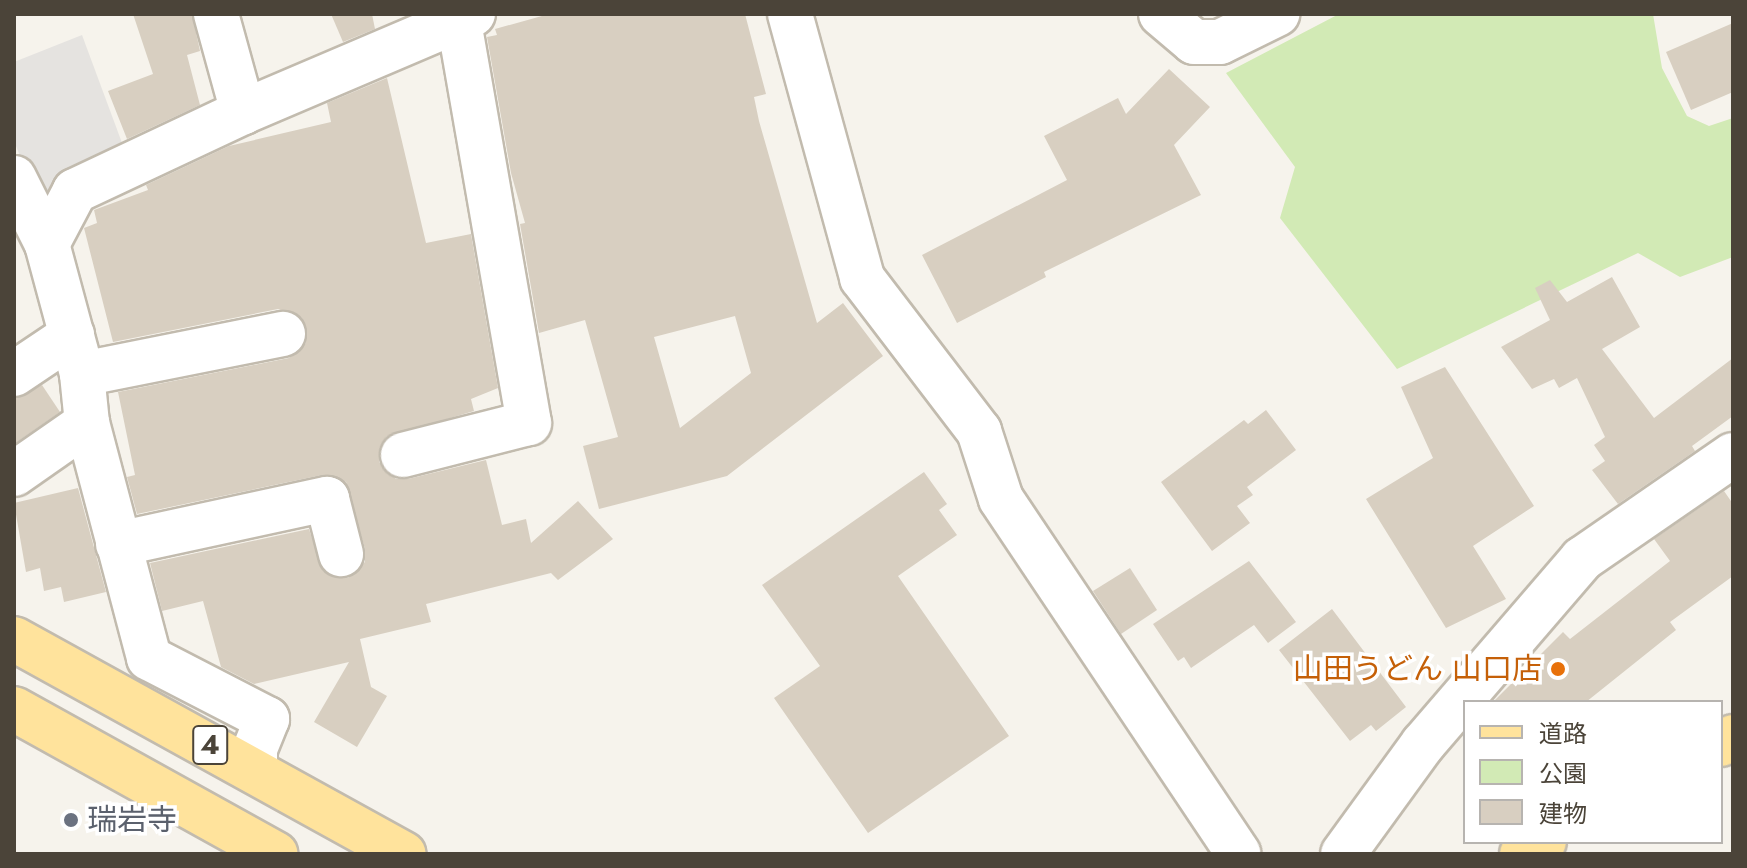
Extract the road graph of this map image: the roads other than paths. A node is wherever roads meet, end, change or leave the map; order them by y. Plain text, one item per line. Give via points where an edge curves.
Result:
1 (216, 14) edge
2 (790, 14) edge
3 (1161, 14) edge
4 (1277, 14) edge
5 (466, 17) edge
6 (243, 112) junction
7 (14, 178) edge
8 (47, 244) junction
9 (283, 334) dead end
10 (77, 355) junction
11 (14, 374) edge
12 (87, 423) junction
13 (403, 455) dead end
14 (1733, 455) edge
15 (14, 474) edge
16 (118, 544) junction
17 (341, 554) dead end
18 (14, 639) edge
19 (14, 709) edge
20 (255, 769) junction
21 (1540, 844) edge
22 (276, 854) edge
23 (404, 854) edge
24 (1239, 854) edge
25 (1343, 854) edge
26 (1522, 854) edge

1 - 6 street
2 - 24 street via 862,278 979,431 1001,499
3 - 4 street via 1194,42 1220,42
5 - 6 street
5 - 13 street via 529,423
6 - 8 street via 75,191
7 - 8 street
8 - 10 street
9 - 10 street
10 - 11 street
10 - 12 street
12 - 15 street
12 - 16 street
14 - 25 street via 1582,559 1423,744
16 - 17 street via 327,499
16 - 20 street via 149,658 267,719 255,749
18 - 20 main road, 4
19 - 22 main road, 4
20 - 23 main road, 4
21 - 26 main road

